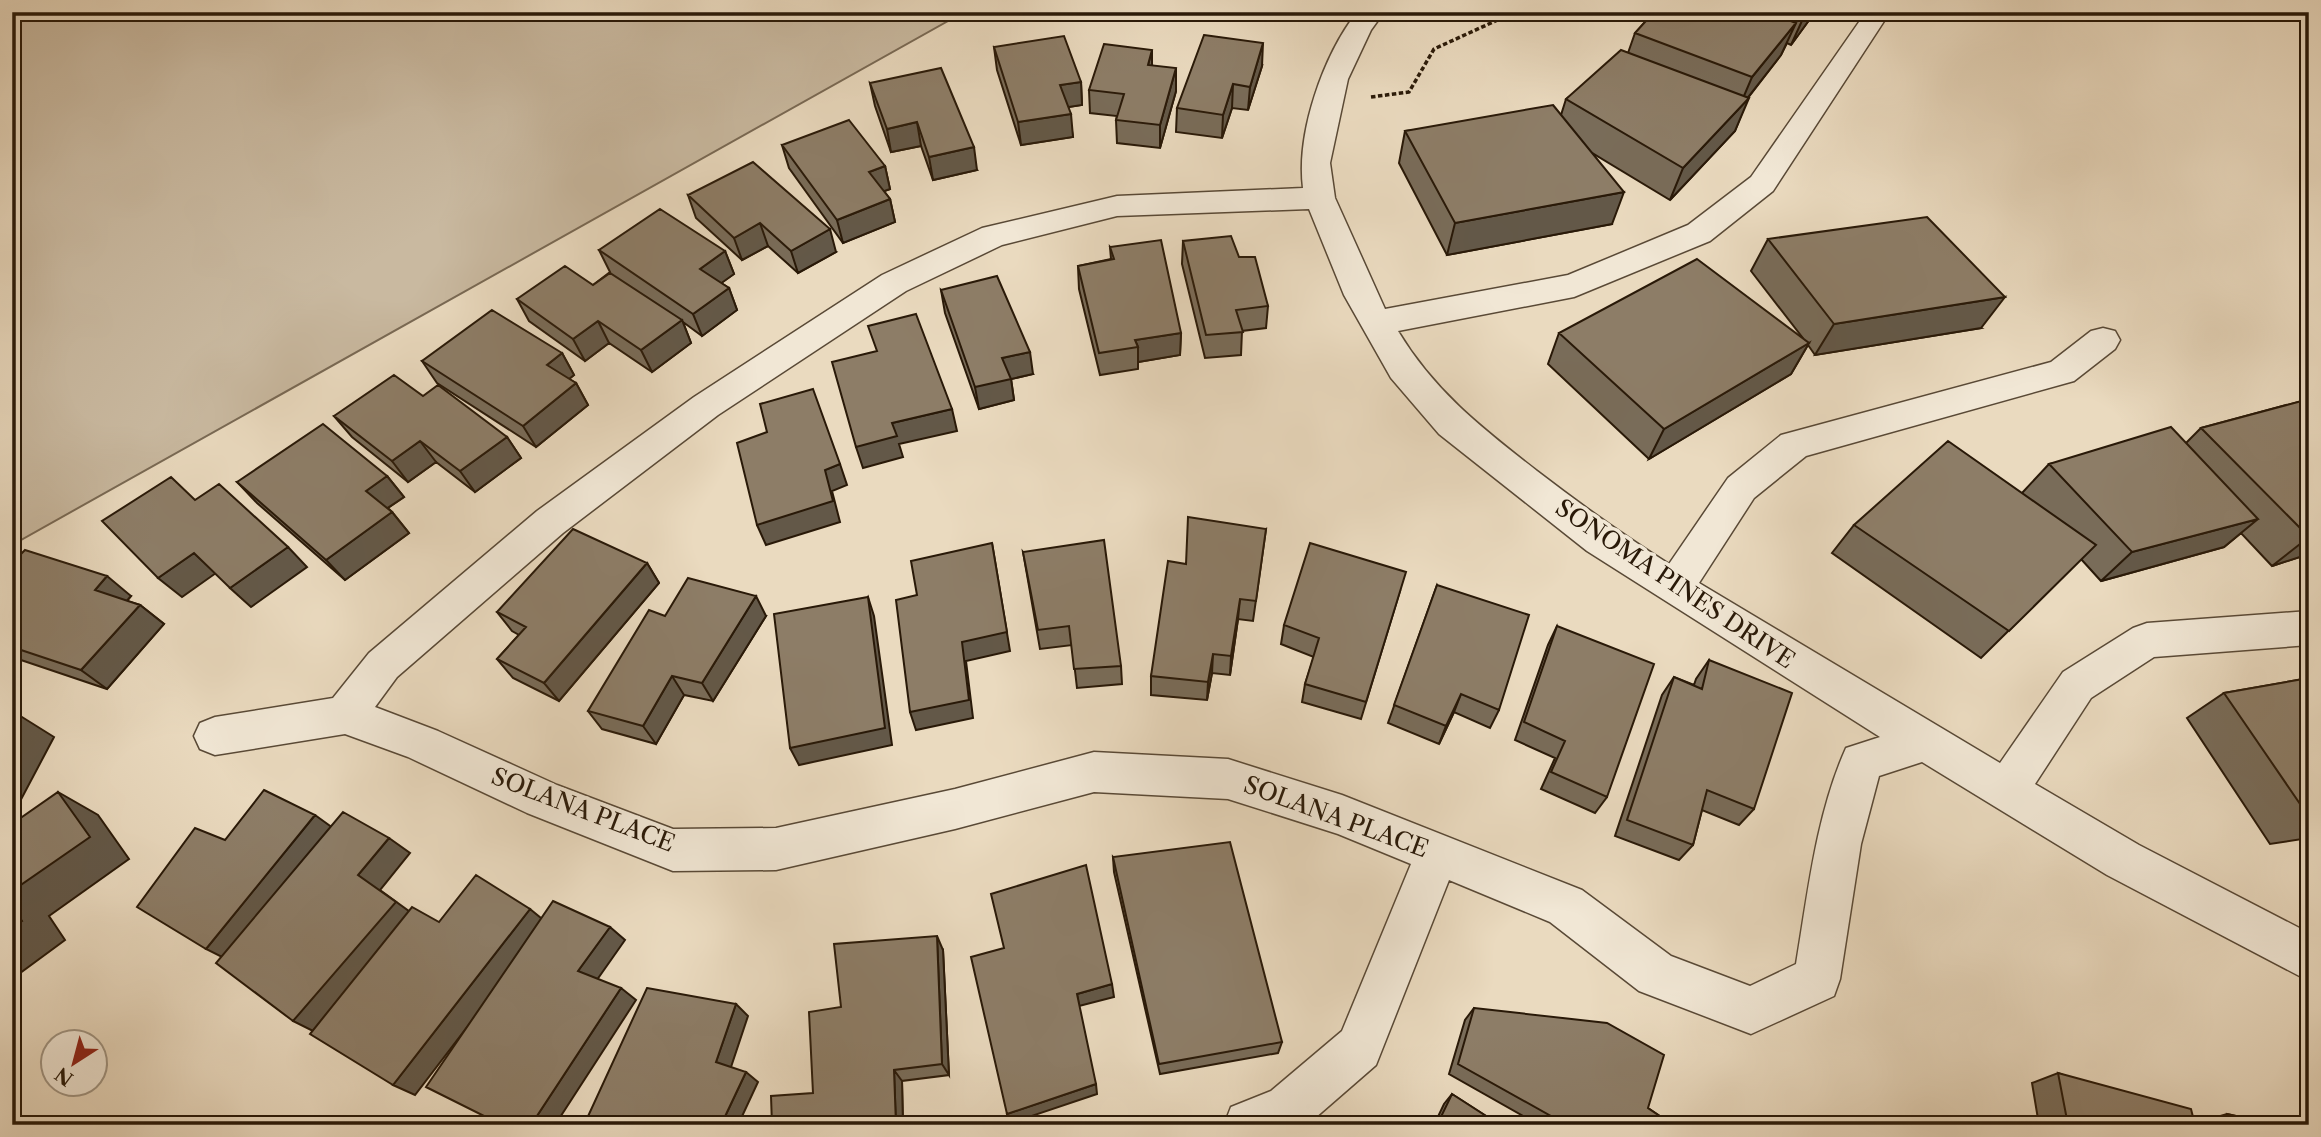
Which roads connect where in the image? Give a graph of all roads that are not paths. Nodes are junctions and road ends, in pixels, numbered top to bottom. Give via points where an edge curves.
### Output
1 (1371, 12) edge
2 (1878, 14) edge
3 (1320, 198) junction
4 (1376, 323) junction
5 (2102, 340) dead end
6 (1675, 587) junction
7 (2309, 628) edge
8 (345, 715) junction
9 (215, 736) dead end
10 (1926, 742) junction
11 (2006, 790) junction
12 (1437, 854) junction
13 (2309, 958) edge
14 (1249, 1125) edge

1 - 3 street, SONOMA PINES DRIVE via 1334,79 1315,163
2 - 4 street via 1762,184 1699,233 1574,285
3 - 4 street, SONOMA PINES DRIVE
3 - 8 street via 1118,206 993,236 894,283 706,406 550,522 383,665
4 - 6 street, SONOMA PINES DRIVE via 1403,369 1452,424 1600,540
5 - 6 street via 2062,372 1794,445 1741,488
6 - 10 street, SONOMA PINES DRIVE
7 - 11 street via 2147,640 2077,685
8 - 9 street, SOLANA PLACE
8 - 12 street, SOLANA PLACE via 673,850 776,849 1094,772 1228,779 1342,815
10 - 11 street, SONOMA PINES DRIVE
10 - 12 street, SOLANA PLACE via 1861,762 1839,844 1817,979 1752,1010 1656,974 1566,906
11 - 13 street, SONOMA PINES DRIVE via 2123,860
12 - 14 street via 1359,1048 1288,1109

